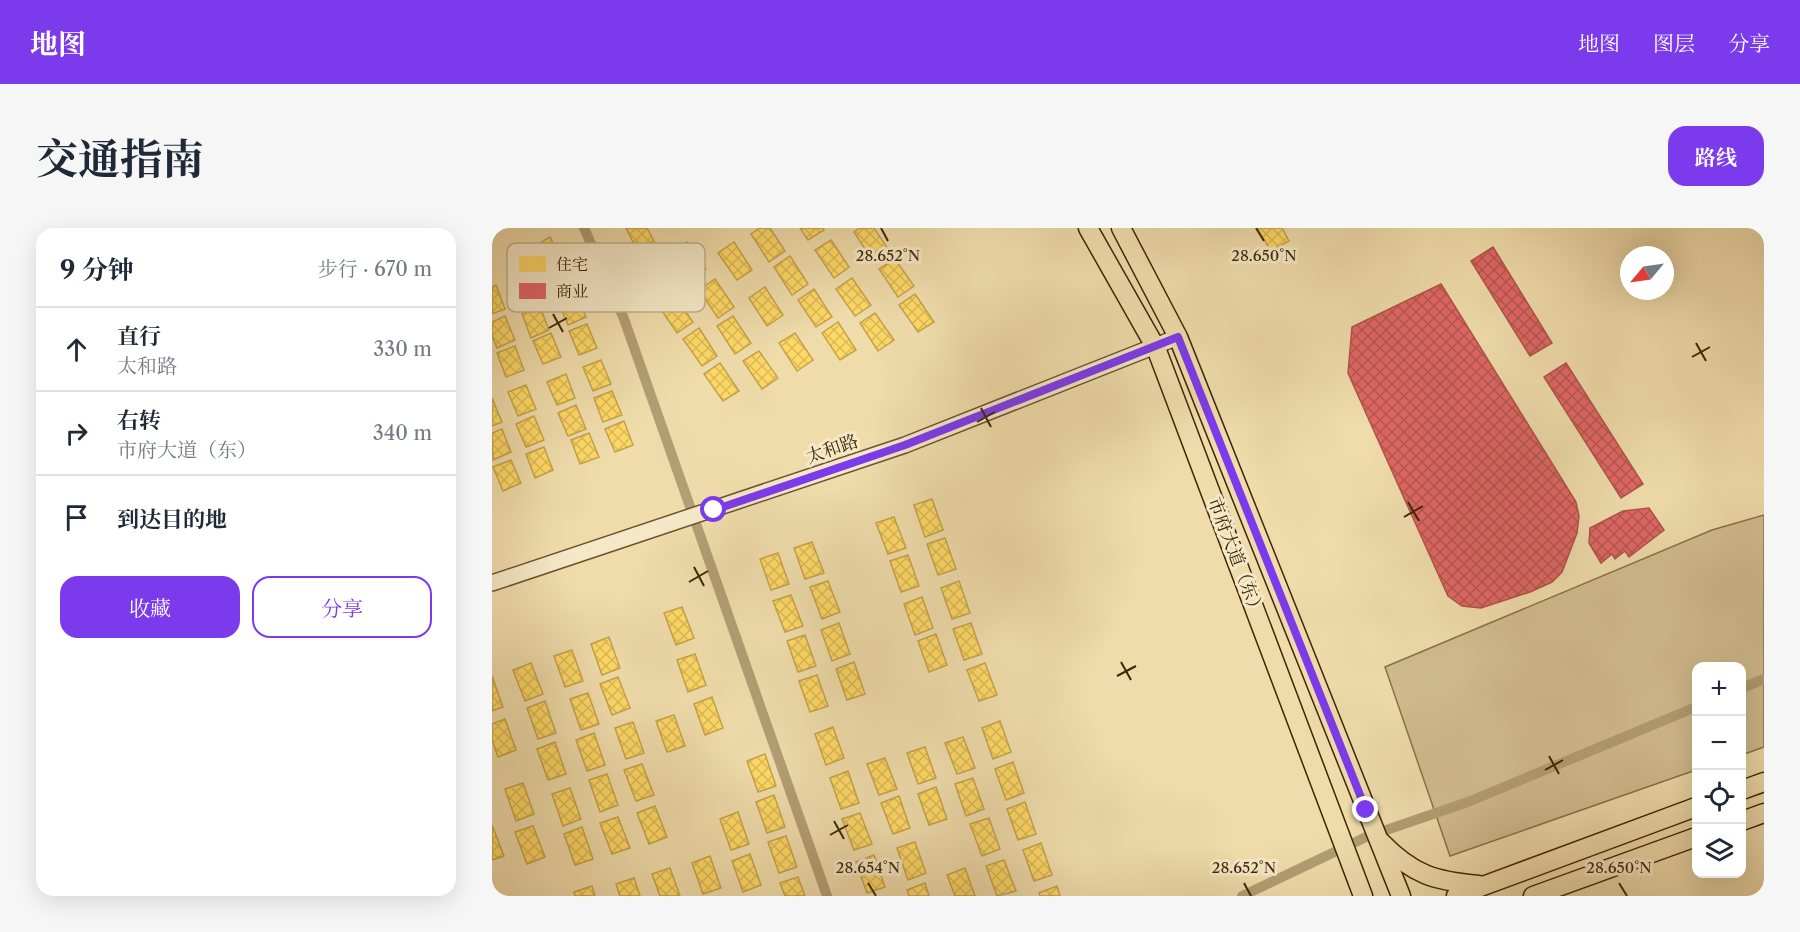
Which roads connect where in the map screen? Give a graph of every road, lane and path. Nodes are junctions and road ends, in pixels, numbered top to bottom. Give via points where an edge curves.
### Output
1 (1088, 228) edge
2 (1121, 228) edge
3 (1178, 337) junction
4 (1156, 348) junction
5 (492, 583) edge
6 (1764, 782) edge
7 (1746, 789) edge
8 (1692, 808) edge
9 (1764, 813) edge
10 (1746, 820) edge
11 (1377, 838) junction
12 (1692, 838) edge
13 (1484, 886) junction
14 (1359, 889) edge
15 (1401, 896) edge
16 (1456, 896) edge
17 (1533, 896) edge

1 - 4 main road, 市府大道（东）
2 - 3 main road, 市府大道（东）
3 - 4 street, 太和路
3 - 11 main road, 市府大道（东）
4 - 5 street, 太和路 via 905,445
4 - 14 main road, 市府大道（东）
6 - 7 main road
8 - 13 main road
9 - 10 main road
11 - 13 main road via 1417,873 1434,880
11 - 15 main road, 市府大道（东）
12 - 17 main road
13 - 16 main road

